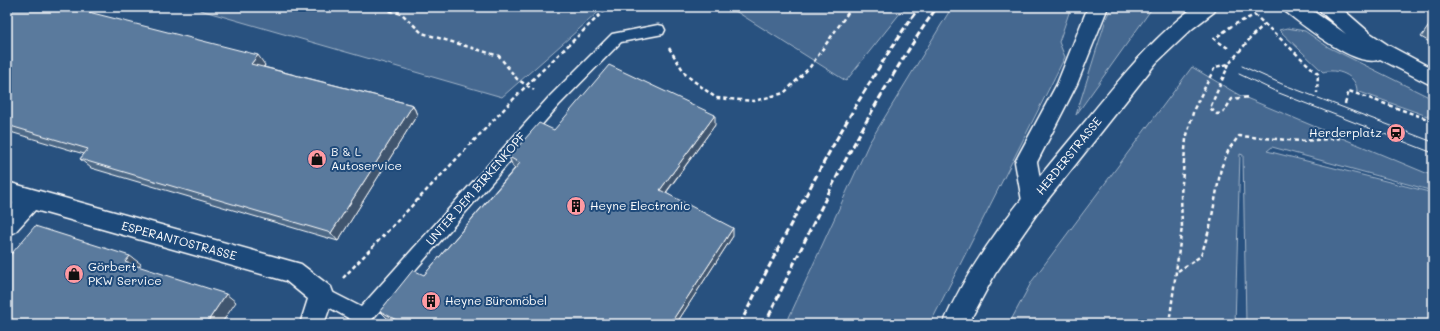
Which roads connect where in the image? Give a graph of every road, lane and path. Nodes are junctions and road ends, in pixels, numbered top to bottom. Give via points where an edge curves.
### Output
1 (384, 7) edge
2 (608, 7) edge
3 (852, 7) edge
4 (1098, 7) edge
5 (1207, 7) edge
6 (1293, 7) edge
7 (1328, 7) edge
8 (1352, 7) edge
9 (1265, 24) junction
10 (658, 30) joint
11 (1228, 48) dead end
12 (1398, 60) junction
13 (1229, 64) junction
14 (1433, 78) edge
15 (526, 86) junction
16 (1317, 93) dead end
17 (1249, 97) dead end
18 (554, 101) junction
19 (1345, 104) dead end
20 (1433, 121) edge
21 (1342, 138) dead end
22 (7, 192) edge
23 (30, 200) junction
24 (1033, 201) junction
25 (7, 225) edge
26 (1178, 272) junction
27 (322, 295) junction
28 (312, 324) edge
29 (955, 324) edge
30 (1169, 324) edge

1 - 15 path via 402,14 422,33 499,56 517,80
2 - 15 path
3 - 10 path via 810,67 784,93 754,101 716,98 686,75
4 - 24 street via 1067,84 1026,162
5 - 24 street, HERDERSTRASSE via 1149,58
6 - 12 street via 1359,51
7 - 12 street via 1363,38
8 - 12 street
9 - 11 path via 1255,16 1233,25 1214,39
9 - 13 path
9 - 16 path via 1318,74
10 - 18 lane, UNTER DEM BIRKENKOPF via 617,38
12 - 14 street
13 - 17 path via 1210,108 1217,114 1223,112 1232,99
13 - 26 path via 1216,67 1208,78 1194,109 1186,139
15 - 18 path
15 - 27 path via 348,274
18 - 27 lane, UNTER DEM BIRKENKOPF via 363,317
19 - 20 path via 1349,91
21 - 26 path via 1300,141 1239,136 1229,149 1221,168 1210,227 1201,256
22 - 23 street, ESPERANTOSTRASSE
23 - 25 street
23 - 27 street, ESPERANTOSTRASSE via 294,272
24 - 29 street, HERDERSTRASSE via 987,266
26 - 30 path
27 - 28 street

